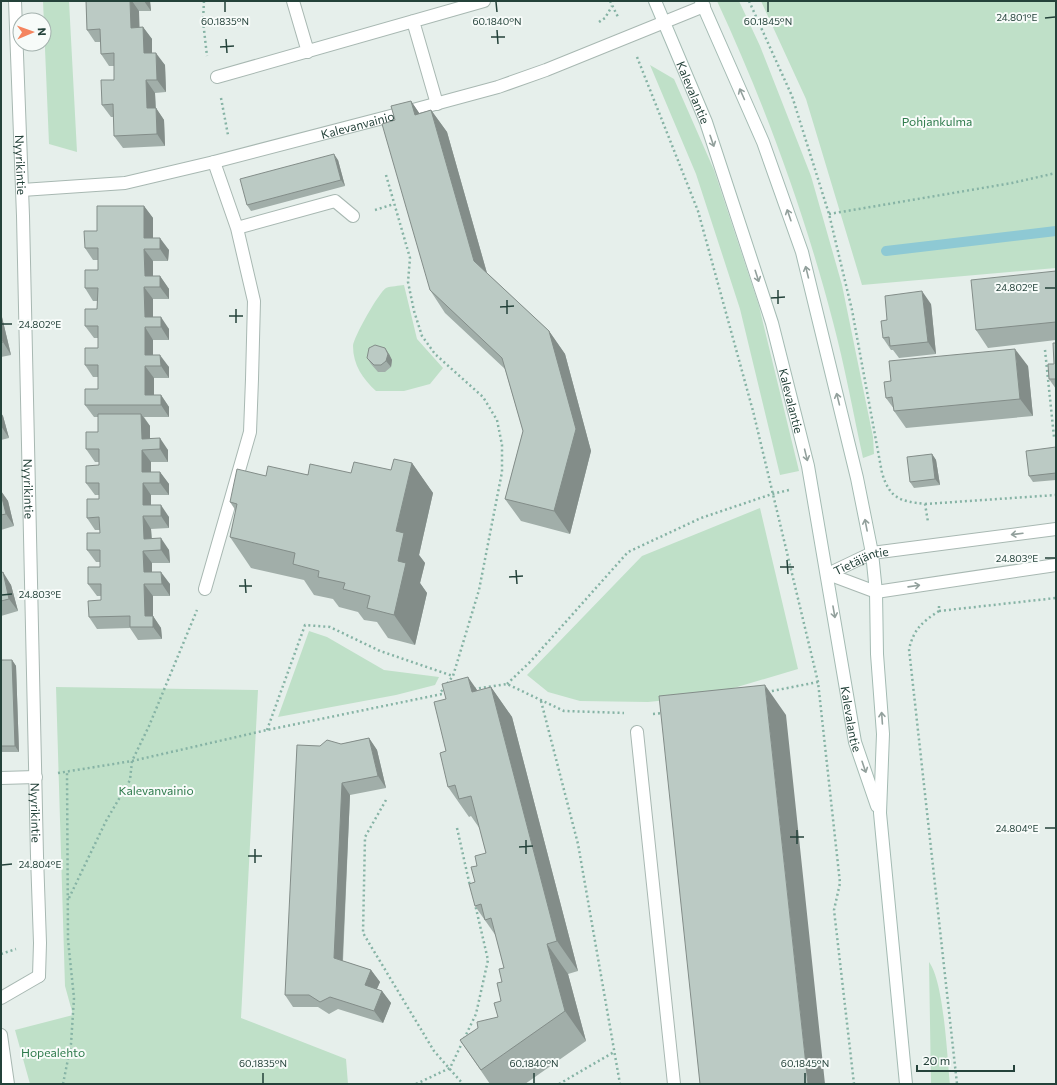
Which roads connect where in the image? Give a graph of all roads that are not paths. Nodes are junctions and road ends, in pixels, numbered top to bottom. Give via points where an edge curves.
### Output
1 (15, 1) edge
2 (293, 1) edge
3 (484, 1) edge
4 (654, 1) edge
5 (703, 4) edge
6 (414, 21) junction
7 (664, 23) junction
8 (308, 52) junction
9 (217, 77) dead end
10 (437, 104) junction
11 (214, 162) junction
12 (22, 190) junction
13 (353, 216) dead end
14 (237, 228) junction
15 (1056, 529) edge
16 (872, 553) junction
17 (1056, 565) edge
18 (828, 574) junction
19 (205, 589) road end
20 (876, 592) junction
21 (638, 732) dead end
22 (36, 777) junction
23 (1, 778) edge
24 (880, 813) junction
25 (1, 998) edge
26 (1, 1035) edge
27 (8, 1084) edge
28 (674, 1084) edge
29 (906, 1084) edge

1 - 12 street, Nyyrikintie
2 - 8 street
3 - 6 street
4 - 7 street, Kalevalantie
5 - 7 street, Kalevanvainio
16 -> 5 street, Kalevalantie via 857,478 802,252 763,142
6 - 8 street
6 - 10 street
7 - 10 street, Kalevanvainio via 546,70
7 -> 18 street, Kalevalantie via 706,122 772,323 808,466
8 - 9 street
10 - 11 street, Kalevanvainio
11 - 12 street, Kalevanvainio via 125,183
11 - 14 street
12 - 22 street, Nyyrikintie
13 - 14 street via 335,201
14 - 19 street via 254,301 250,432
15 -> 16 street, Tietäjäntie
16 - 18 street, Tietäjäntie
16 - 20 street, Kalevalantie
20 -> 17 street, Tietäjäntie
18 - 20 street, Tietäjäntie
18 -> 24 street, Kalevalantie via 855,742
24 -> 20 street, Kalevalantie via 883,734 877,654
21 - 28 street
22 - 23 street
22 - 25 street, Nyyrikintie via 39,976
24 - 29 street, Kalevalantie
26 - 27 street

